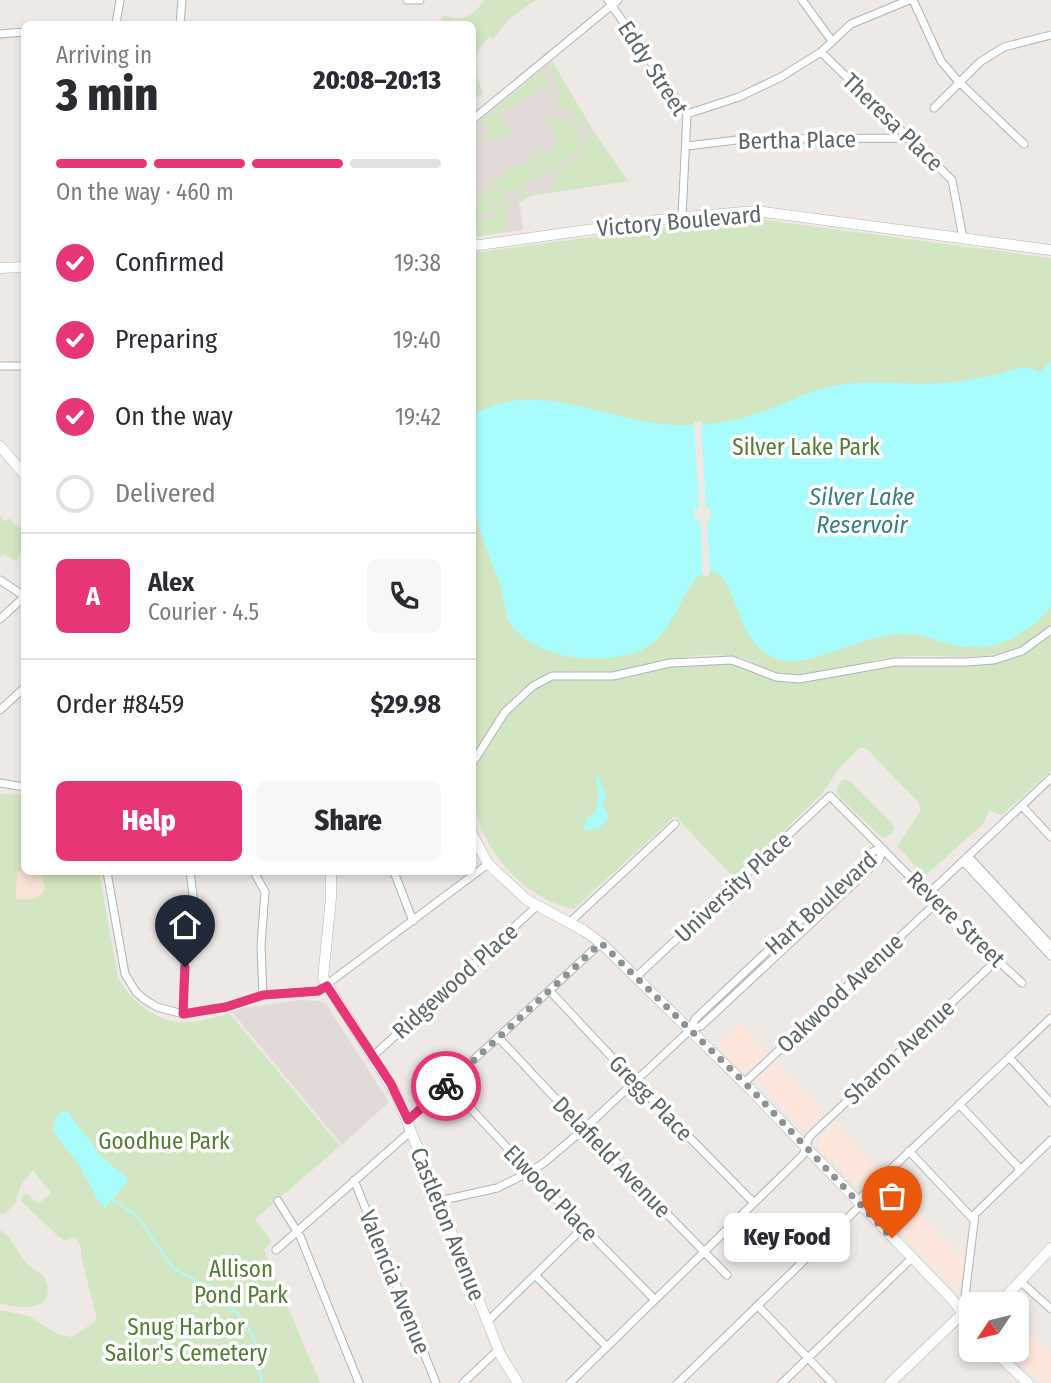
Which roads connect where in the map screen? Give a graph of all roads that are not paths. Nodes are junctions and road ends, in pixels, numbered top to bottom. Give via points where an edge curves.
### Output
1 (120, 0) edge
2 (182, 0) edge
3 (407, 0) edge
4 (420, 0) edge
5 (802, 0) edge
6 (911, 0) edge
7 (612, 2) edge
8 (116, 21) edge
9 (180, 21) edge
10 (21, 32) edge
11 (0, 34) edge
12 (1051, 35) edge
13 (832, 41) junction
14 (821, 52) junction
15 (958, 81) junction
16 (934, 108) dead end
17 (687, 114) junction
18 (476, 117) edge
19 (908, 138) junction
20 (1024, 144) dead end
21 (687, 146) junction
22 (682, 217) junction
23 (963, 239) junction
24 (476, 245) edge
25 (1051, 250) edge
26 (21, 267) edge
27 (0, 268) edge
28 (0, 366) edge
29 (21, 366) edge
30 (0, 446) edge
31 (21, 470) edge
32 (0, 580) edge
33 (21, 594) edge
34 (21, 599) edge
35 (0, 619) edge
36 (1051, 630) edge
37 (21, 691) edge
38 (0, 710) edge
39 (476, 758) edge
40 (1051, 778) edge
41 (0, 783) edge
42 (21, 785) edge
43 (830, 796) joint
44 (1022, 806) junction
45 (675, 824) dead end
46 (1051, 836) edge
47 (476, 844) edge
48 (883, 849) junction
49 (965, 859) junction
50 (488, 863) junction
51 (476, 872) edge
52 (108, 875) edge
53 (190, 875) edge
54 (256, 875) edge
55 (331, 875) edge
56 (395, 875) edge
57 (472, 875) edge
58 (928, 894) junction
59 (936, 903) junction
60 (537, 906) junction
61 (413, 921) junction
62 (569, 923) junction
63 (601, 943) junction
64 (1051, 946) edge
65 (1051, 956) edge
66 (997, 960) junction
67 (636, 977) junction
68 (1022, 983) dead end
69 (327, 986) junction
70 (550, 991) junction
71 (263, 995) junction
72 (183, 1014) junction
73 (1051, 1018) edge
74 (690, 1030) junction
75 (499, 1038) junction
76 (373, 1056) junction
77 (1009, 1058) junction
78 (635, 1082) junction
79 (744, 1083) junction
80 (448, 1084) junction
81 (1051, 1102) edge
82 (960, 1104) junction
83 (408, 1120) junction
84 (584, 1129) junction
85 (411, 1131) junction
86 (1051, 1140) edge
87 (806, 1146) junction
88 (909, 1151) junction
89 (1020, 1169) junction
90 (530, 1172) junction
91 (354, 1180) junction
92 (278, 1201) dead end
93 (439, 1201) junction
94 (754, 1203) junction
95 (859, 1203) junction
96 (974, 1220) junction
97 (584, 1227) junction
98 (297, 1231) junction
99 (1051, 1248) edge
100 (276, 1250) dead end
101 (704, 1252) junction
102 (912, 1258) junction
103 (535, 1275) junction
104 (727, 1275) dead end
105 (1020, 1281) junction
106 (968, 1292) edge
107 (1008, 1292) edge
108 (655, 1300) junction
109 (959, 1303) edge
110 (758, 1306) junction
111 (1051, 1309) edge
112 (959, 1319) edge
113 (488, 1321) junction
114 (607, 1347) junction
115 (499, 1349) junction
116 (808, 1358) junction
117 (1005, 1362) edge
118 (1026, 1382) edge
119 (359, 1383) edge
120 (436, 1383) edge
121 (463, 1383) edge
122 (518, 1383) edge
123 (570, 1383) edge
124 (678, 1383) edge
125 (782, 1383) edge
126 (832, 1383) edge
127 (891, 1383) edge

1 - 8 street
2 - 9 street
3 - 4 street
5 - 13 street
6 - 13 street via 851,24
6 - 15 street via 936,52
7 - 17 street, Eddy Street
7 - 18 street
10 - 11 street
12 - 15 street via 1004,47
13 - 14 street
14 - 17 street via 759,88
14 - 19 street, Theresa Place
15 - 16 street
15 - 20 street
17 - 21 street, Eddy Street
19 - 21 street, Bertha Place via 745,139
19 - 23 street, Theresa Place via 952,180
21 - 22 street, Eddy Street
22 - 23 main road, Victory Boulevard via 767,212
22 - 24 main road, Victory Boulevard
23 - 25 main road, Victory Boulevard
26 - 27 main road
28 - 29 street
30 - 31 main road
32 - 33 street
34 - 35 street
36 - 39 street via 1022,651 994,660 895,662 799,679 776,677 732,660 670,663 613,676 552,676 533,686 505,712
37 - 38 street
40 - 44 street
41 - 42 street
43 - 48 street, Revere Street
43 - 67 street, University Place
44 - 46 street
44 - 49 street
45 - 62 street
47 - 50 main road
48 - 58 street, Revere Street
48 - 74 street, Hart Boulevard via 864,860 695,1019
49 - 58 street
49 - 64 street
49 - 65 street
50 - 51 street
50 - 60 main road
52 - 72 street via 130,984 157,1007
53 - 72 street via 194,902 185,947
54 - 71 street via 265,892
55 - 69 main road via 323,978
56 - 61 street
57 - 61 street
58 - 59 street, Revere Street
59 - 66 street, Revere Street
59 - 79 street, Oakwood Avenue
60 - 62 main road
60 - 76 street, Ridgewood Place
61 - 69 street
62 - 63 main road
63 - 67 main road
63 - 70 street
66 - 68 street, Revere Street
66 - 87 street, Sharon Avenue via 808,1137
67 - 74 main road
69 - 71 street via 318,991
69 - 76 main road, Castleton Avenue
70 - 75 street
70 - 78 street, Gregg Place
71 - 72 street
73 - 77 street
74 - 78 street, Hart Boulevard
74 - 79 main road
75 - 80 street
75 - 84 street, Delafield Avenue
76 - 83 main road, Castleton Avenue
77 - 81 street
77 - 82 street
78 - 84 street, Hart Boulevard
78 - 94 street, Gregg Place
79 - 87 main road
80 - 83 street
80 - 90 street, Elwood Place
82 - 88 street
82 - 89 street
83 - 85 main road, Castleton Avenue
84 - 90 street, Hart Boulevard
84 - 101 street, Delafield Avenue
85 - 91 street
85 - 93 main road, Castleton Avenue
86 - 89 street
87 - 94 street, Sharon Avenue
87 - 95 main road
88 - 95 street
88 - 96 street
89 - 96 street via 977,1211
90 - 93 street, Hart Boulevard via 487,1191
90 - 97 street, Elwood Place
91 - 98 street
91 - 120 street, Valencia Avenue
92 - 98 street
93 - 113 main road, Castleton Avenue
94 - 101 street, Sharon Avenue
95 - 102 main road
95 - 110 street
96 - 106 street
97 - 103 street
97 - 108 street, Elwood Place
98 - 100 street
98 - 119 street
99 - 105 main road
101 - 104 street, Delafield Avenue
101 - 108 street, Sharon Avenue
102 - 109 main road
102 - 116 street
103 - 113 street
103 - 114 street
105 - 107 main road
105 - 111 street
108 - 114 street, Sharon Avenue
110 - 116 street
110 - 124 street
112 - 127 main road
113 - 115 main road, Castleton Avenue
114 - 123 street, Sharon Avenue
115 - 121 street
115 - 122 main road, Castleton Avenue
116 - 125 street
116 - 126 street
117 - 118 main road

